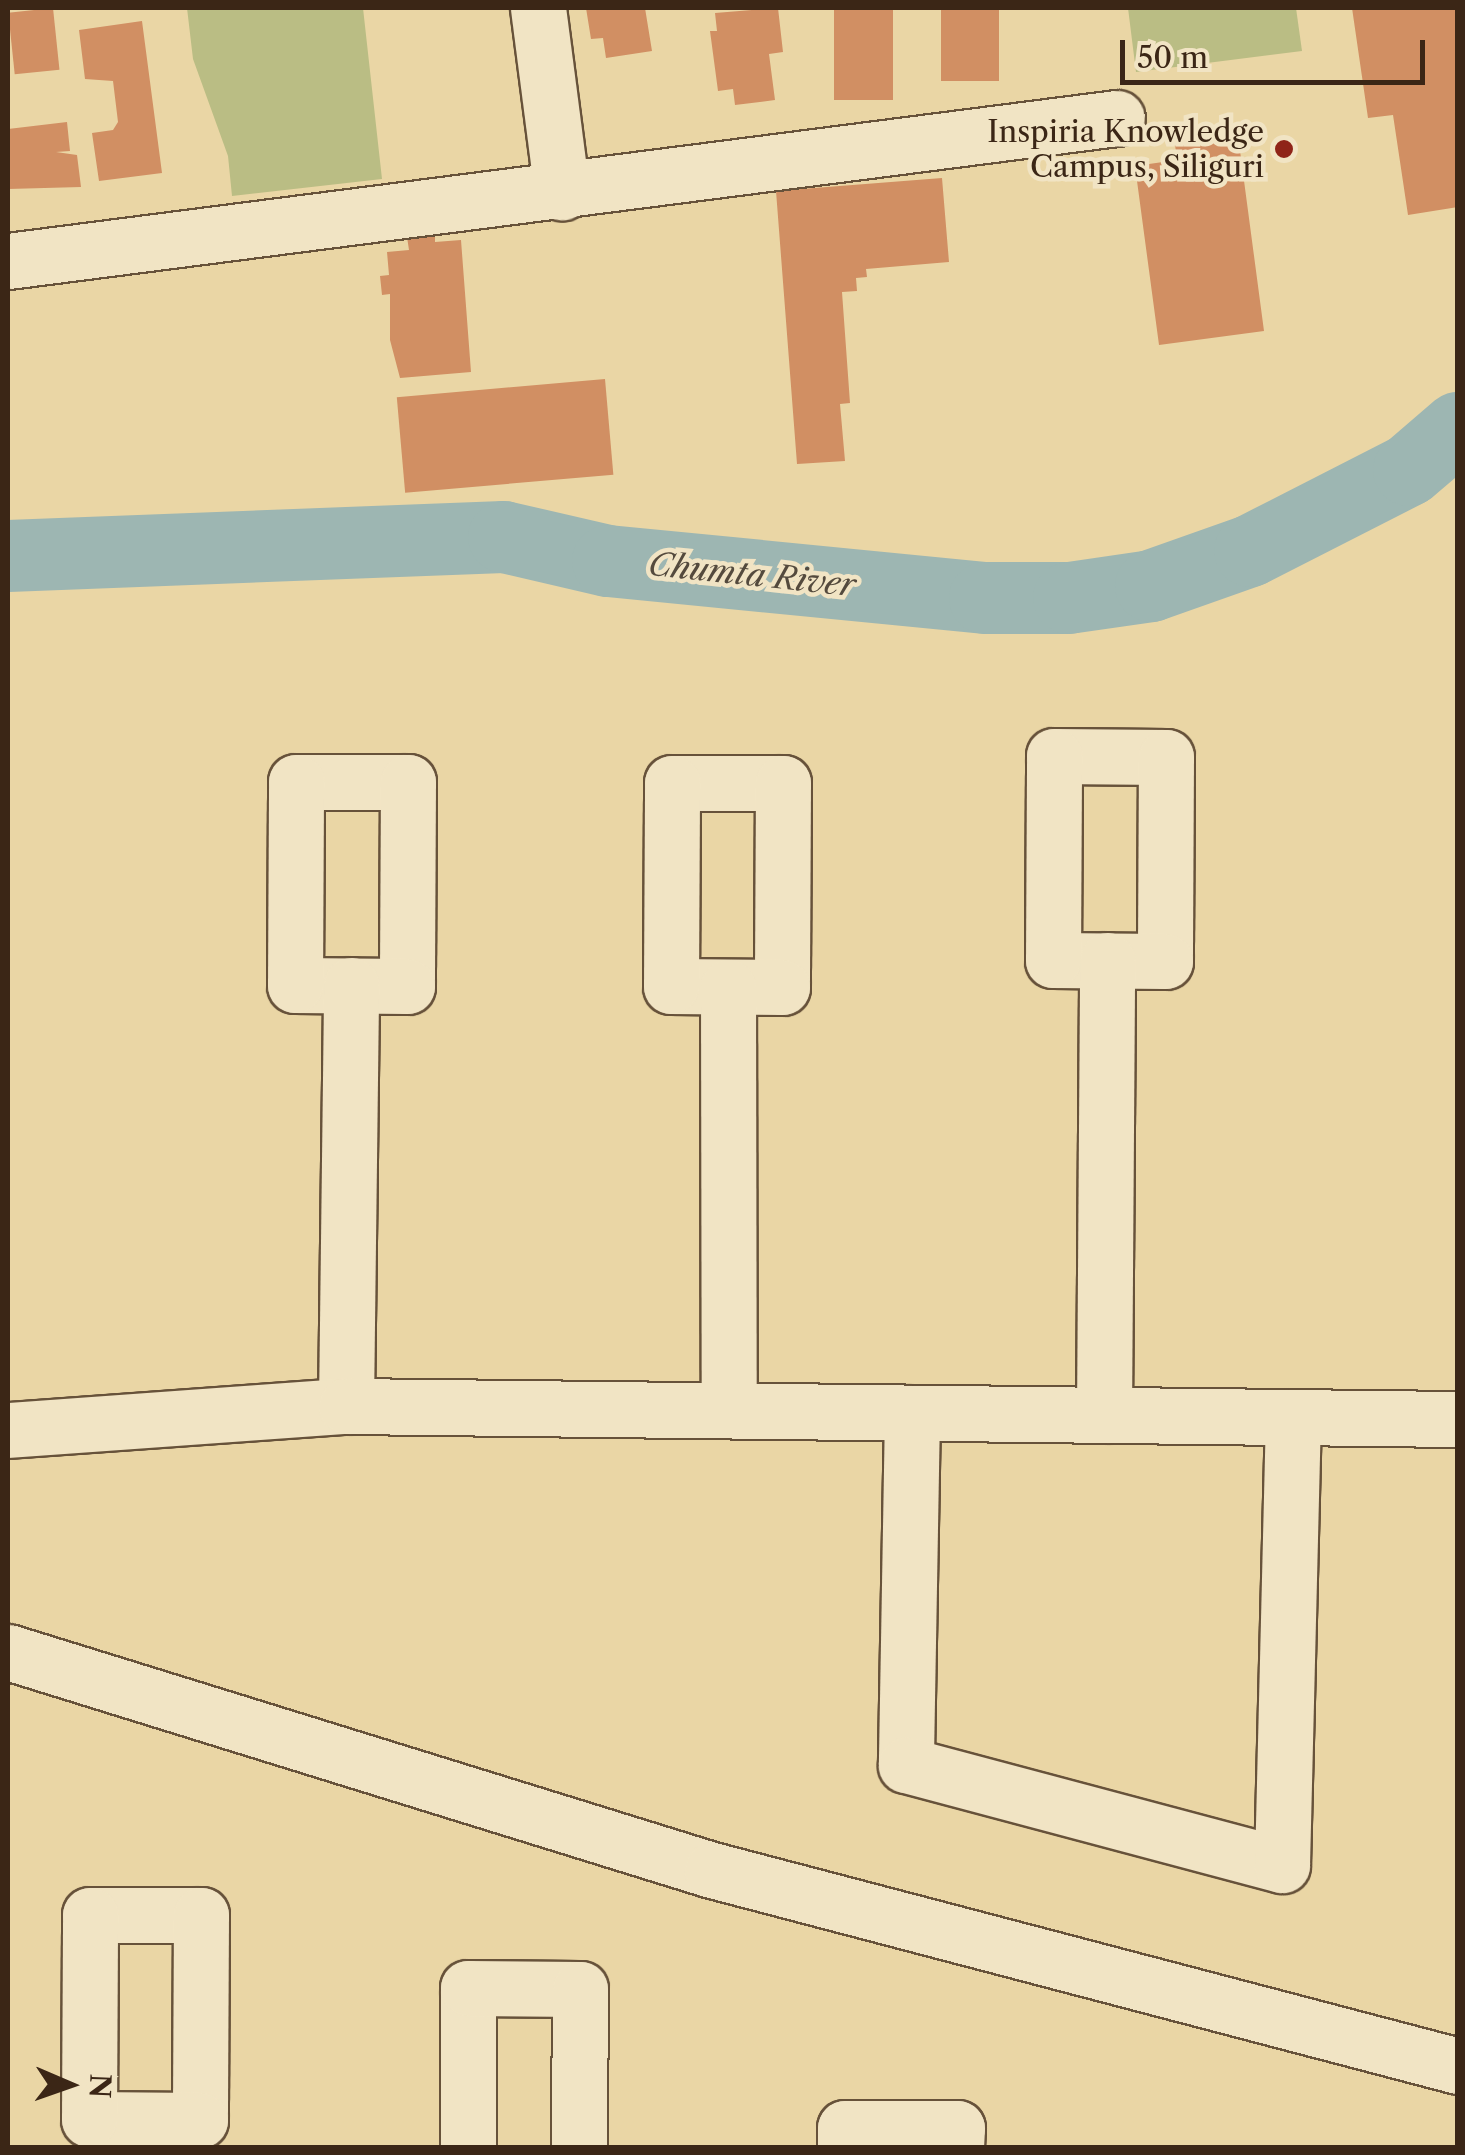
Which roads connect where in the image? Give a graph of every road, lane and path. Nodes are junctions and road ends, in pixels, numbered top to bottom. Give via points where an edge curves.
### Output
1 (538, 8) edge
2 (1117, 118) dead end
3 (562, 192) junction
4 (8, 261) edge
5 (1108, 960) dead end
6 (351, 986) dead end
7 (728, 986) dead end
8 (346, 1406) junction
9 (729, 1410) junction
10 (912, 1412) junction
11 (1104, 1415) junction
12 (1293, 1417) junction
13 (1458, 1419) edge
14 (8, 1430) edge
15 (8, 1652) edge
16 (1458, 2066) edge
17 (468, 2148) edge
18 (579, 2148) edge
19 (845, 2148) edge
20 (956, 2148) edge

1 - 3 street
2 - 3 street
3 - 4 street
5 - 11 street
6 - 8 street
7 - 9 street
8 - 9 street
8 - 14 street
9 - 10 street
10 - 11 street
10 - 12 street via 906,1766 1282,1865
11 - 12 street
12 - 13 street
15 - 16 street via 712,1870
17 - 18 street via 468,1988 580,1989
19 - 20 street via 845,2128 956,2128

